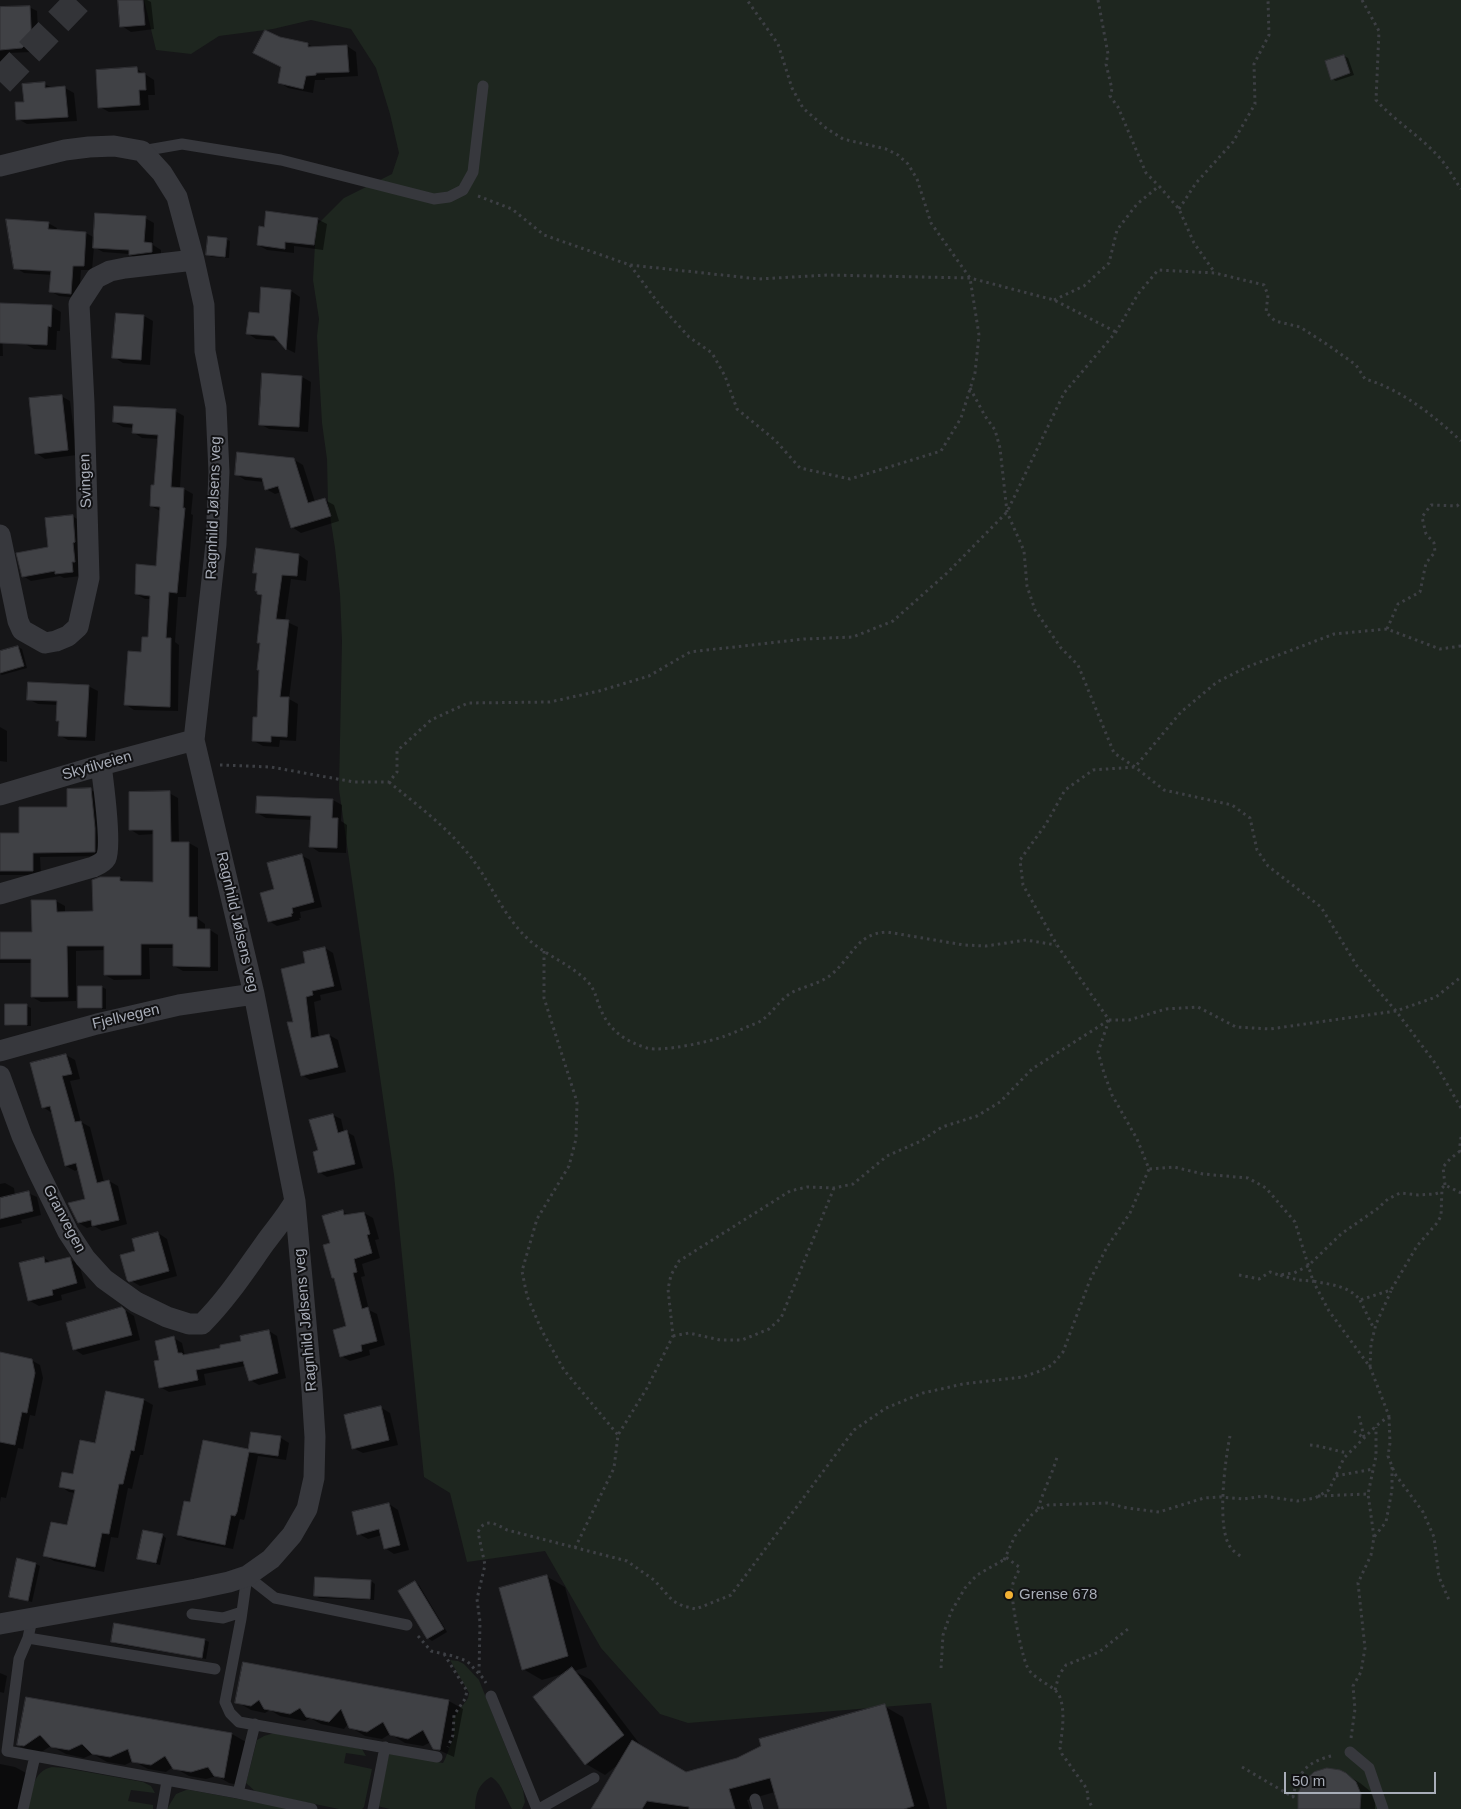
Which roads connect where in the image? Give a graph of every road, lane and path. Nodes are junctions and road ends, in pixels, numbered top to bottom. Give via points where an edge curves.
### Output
1 (747, 0) edge
2 (1098, 0) edge
3 (1268, 0) edge
4 (1368, 0) edge
5 (1363, 1) edge
6 (483, 86) dead end
7 (142, 151) junction
8 (0, 166) edge
9 (1159, 186) junction
10 (1461, 189) edge
11 (463, 190) junction
12 (1179, 209) junction
13 (194, 260) junction
14 (630, 266) junction
15 (1215, 274) junction
16 (970, 278) junction
17 (1054, 300) junction
18 (1116, 332) junction
19 (970, 388) junction
20 (1461, 441) edge
21 (1461, 502) edge
22 (1007, 512) junction
23 (0, 535) edge
24 (1387, 629) junction
25 (1461, 646) edge
26 (194, 740) junction
27 (101, 765) junction
28 (199, 765) junction
29 (1135, 766) junction
30 (389, 782) junction
31 (0, 795) edge
32 (0, 894) edge
33 (1057, 945) junction
34 (544, 951) junction
35 (1461, 977) edge
36 (254, 994) junction
37 (1396, 1011) junction
38 (1110, 1020) junction
39 (0, 1051) edge
40 (0, 1076) edge
41 (1461, 1108) edge
42 (1461, 1137) edge
43 (1461, 1141) edge
44 (1460, 1153) edge
45 (1149, 1169) junction
46 (1445, 1185) junction
47 (834, 1188) junction
48 (1442, 1192) junction
49 (1461, 1192) edge
50 (295, 1202) junction
51 (1308, 1266) junction
52 (1280, 1275) junction
53 (1239, 1276) dead end
54 (1313, 1281) junction
55 (1391, 1290) junction
56 (1360, 1300) junction
57 (1374, 1330) junction
58 (673, 1336) junction
59 (1370, 1367) junction
60 (1359, 1416) dead end
61 (1389, 1416) junction
62 (1376, 1426) junction
63 (1354, 1431) dead end
64 (618, 1435) junction
65 (1230, 1436) dead end
66 (1364, 1438) junction
67 (1310, 1445) dead end
68 (1348, 1454) junction
69 (1057, 1457) dead end
70 (1392, 1467) junction
71 (1373, 1469) junction
72 (1336, 1476) junction
73 (1368, 1494) junction
74 (1318, 1496) junction
75 (1224, 1498) junction
76 (1038, 1510) junction
77 (1374, 1537) junction
78 (575, 1548) junction
79 (1243, 1558) dead end
80 (1004, 1560) junction
81 (247, 1576) junction
82 (1449, 1600) dead end
83 (242, 1612) junction
84 (192, 1614) dead end
85 (0, 1624) edge
86 (407, 1625) joint
87 (30, 1628) junction
88 (1128, 1629) dead end
89 (444, 1654) junction
90 (941, 1668) dead end
91 (215, 1669) dead end
92 (479, 1673) junction
93 (1055, 1690) junction
94 (491, 1696) joint
95 (255, 1724) junction
96 (385, 1747) junction
97 (1350, 1752) junction
98 (35, 1756) junction
99 (437, 1756) joint
100 (1242, 1767) dead end
101 (594, 1778) dead end
102 (167, 1781) junction
103 (238, 1793) junction
104 (22, 1809) edge
105 (162, 1809) edge
106 (312, 1809) edge
107 (373, 1809) edge
108 (538, 1809) edge
109 (1093, 1809) edge
110 (1383, 1809) edge

1 - 16 path via 778,44 792,88 803,108 843,139 886,149 908,164 917,179 931,223
2 - 9 path via 1108,54 1110,96 1118,107 1146,173
3 - 12 path via 1269,35 1254,64 1255,104 1233,142 1196,183
4 - 5 path
5 - 10 path via 1379,31 1376,100 1440,158
6 - 11 lane via 474,172
7 - 8 street via 114,146 89,147
7 - 11 lane via 182,144 272,159 434,199 449,197
7 - 13 street, Ragnhild Jølsens veg via 162,173 177,198
9 - 12 path
9 - 17 path via 1138,204 1117,230 1108,263 1084,286
11 - 14 path via 512,209 544,235
12 - 15 path via 1194,243
13 - 23 street, Svingen via 110,271 96,278 79,304 89,578 78,627 68,636 45,643 22,630
13 - 26 street, Ragnhild Jølsens veg via 204,305 205,350 216,407 219,472 216,544
14 - 16 path via 759,279 827,275
14 - 19 path via 689,337 712,354 738,409 775,440 800,468 850,479 941,451 961,418
15 - 18 path via 1158,270 1138,294
15 - 20 path via 1264,286 1268,295 1266,312 1275,321 1300,326 1356,365 1365,379 1377,382 1412,402
16 - 17 path
16 - 19 path via 979,335
17 - 18 path
18 - 22 path via 1064,393
19 - 22 path via 994,430 1000,448
21 - 24 path via 1457,506 1431,506 1422,517 1435,552 1426,563 1420,592 1398,604
22 - 29 path via 1024,551 1027,586 1035,610 1061,648 1078,665 1114,754
22 - 30 path via 947,573 893,621 853,637 804,638 690,652 649,676 550,702 468,703 431,720 397,751 397,772
24 - 25 path via 1440,649
24 - 29 path via 1334,634 1217,682 1181,712
26 - 27 street, Skytilveien
26 - 28 street, Ragnhild Jølsens veg
27 - 31 street, Skytilveien
27 - 32 street via 106,795 106,858 93,867
28 - 30 path via 271,767 354,782
28 - 36 street, Ragnhild Jølsens veg
29 - 33 path via 1093,770 1065,790 1020,860 1023,885
29 - 37 path via 1164,790 1232,806 1250,818 1257,850 1268,866 1320,906 1357,966
30 - 34 path via 455,837 507,915
33 - 34 path via 1026,940 986,946 964,945 876,932 866,936 832,974 791,993 760,1021 724,1036 674,1048 649,1048 622,1038 610,1027 588,982
33 - 38 path
34 - 64 path via 544,998 576,1102 576,1139 569,1166 537,1219 522,1271 527,1296 564,1370
35 - 37 path via 1436,997
36 - 39 street, Fjellvegen via 179,1005
36 - 50 street, Ragnhild Jølsens veg
37 - 38 path via 1270,1029 1236,1027 1198,1007 1166,1009 1129,1020
37 - 41 path via 1435,1064
38 - 45 path via 1098,1052 1112,1095 1137,1139
38 - 47 path via 1032,1069 1000,1102 977,1116 942,1127 921,1141 887,1156 853,1184
40 - 50 street, Granvegen via 37,1169 84,1258 104,1279 136,1302 167,1317 189,1324 202,1324 242,1278
42 - 43 path
43 - 44 path
44 - 46 path via 1443,1167
45 - 51 path via 1174,1167 1203,1174 1248,1178 1266,1188 1295,1222
45 - 78 path via 1130,1213 1090,1280 1064,1352 1052,1365 1023,1377 963,1384 923,1393 886,1408 854,1430 731,1595 696,1609 683,1606 673,1601 654,1580 627,1562
46 - 48 path
46 - 49 path
47 - 58 path via 807,1187 790,1191 679,1262 671,1275 668,1289
47 - 58 path via 781,1318 769,1329 742,1340 720,1340 689,1333
48 - 51 path via 1400,1193 1388,1199 1341,1234
48 - 55 path via 1441,1216 1417,1246
50 - 81 street, Ragnhild Jølsens veg via 312,1390 314,1478 307,1509 292,1536 271,1559
51 - 52 path
51 - 54 path
52 - 53 path via 1270,1272 1259,1280
52 - 54 path
54 - 56 path via 1346,1288
54 - 59 path via 1329,1311
55 - 56 path
55 - 57 path
56 - 57 path
57 - 59 path
58 - 64 path via 647,1388
59 - 61 path
60 - 66 path
61 - 62 path
61 - 70 path via 1388,1456
62 - 66 path
62 - 71 path
63 - 66 path
64 - 78 path via 614,1468
65 - 75 path
66 - 68 path
67 - 68 path
68 - 72 path
69 - 76 path
70 - 77 path via 1386,1522
70 - 82 path via 1427,1520 1434,1537 1439,1577
71 - 72 path
71 - 73 path
72 - 74 path via 1329,1490
73 - 74 path
73 - 77 path
74 - 75 path via 1297,1501 1264,1496
75 - 76 path via 1204,1498 1159,1512 1107,1503 1048,1505
75 - 79 path via 1222,1516 1228,1544
76 - 80 path via 1015,1536
77 - 97 path via 1358,1583 1365,1648 1361,1672 1353,1686 1355,1709
78 - 92 path via 507,1530 492,1522 480,1527 478,1532 485,1565 477,1599
80 - 90 path via 977,1575 965,1588 951,1612 943,1635
80 - 93 path via 1007,1558 1019,1570 1012,1590 1028,1669
81 - 83 lane
81 - 86 lane via 275,1598
81 - 87 street, Ragnhild Jølsens veg
83 - 84 lane via 223,1618
83 - 95 lane via 225,1702 239,1722
85 - 87 street, Ragnhild Jølsens veg
86 - 89 path via 431,1650
87 - 91 lane
87 - 98 lane via 19,1659 7,1751
88 - 93 path via 1099,1652 1066,1665
89 - 92 path via 467,1662
89 - 99 path via 468,1691 454,1716 453,1735 444,1758
92 - 94 path
93 - 109 path via 1063,1710 1060,1748 1087,1789
94 - 108 lane
95 - 96 lane
95 - 103 lane
96 - 99 lane
96 - 107 lane
97 - 100 path via 1318,1759 1304,1769 1293,1797
97 - 110 lane via 1369,1768
98 - 102 lane
98 - 104 lane
101 - 108 lane
102 - 103 lane
102 - 105 lane
103 - 106 lane

